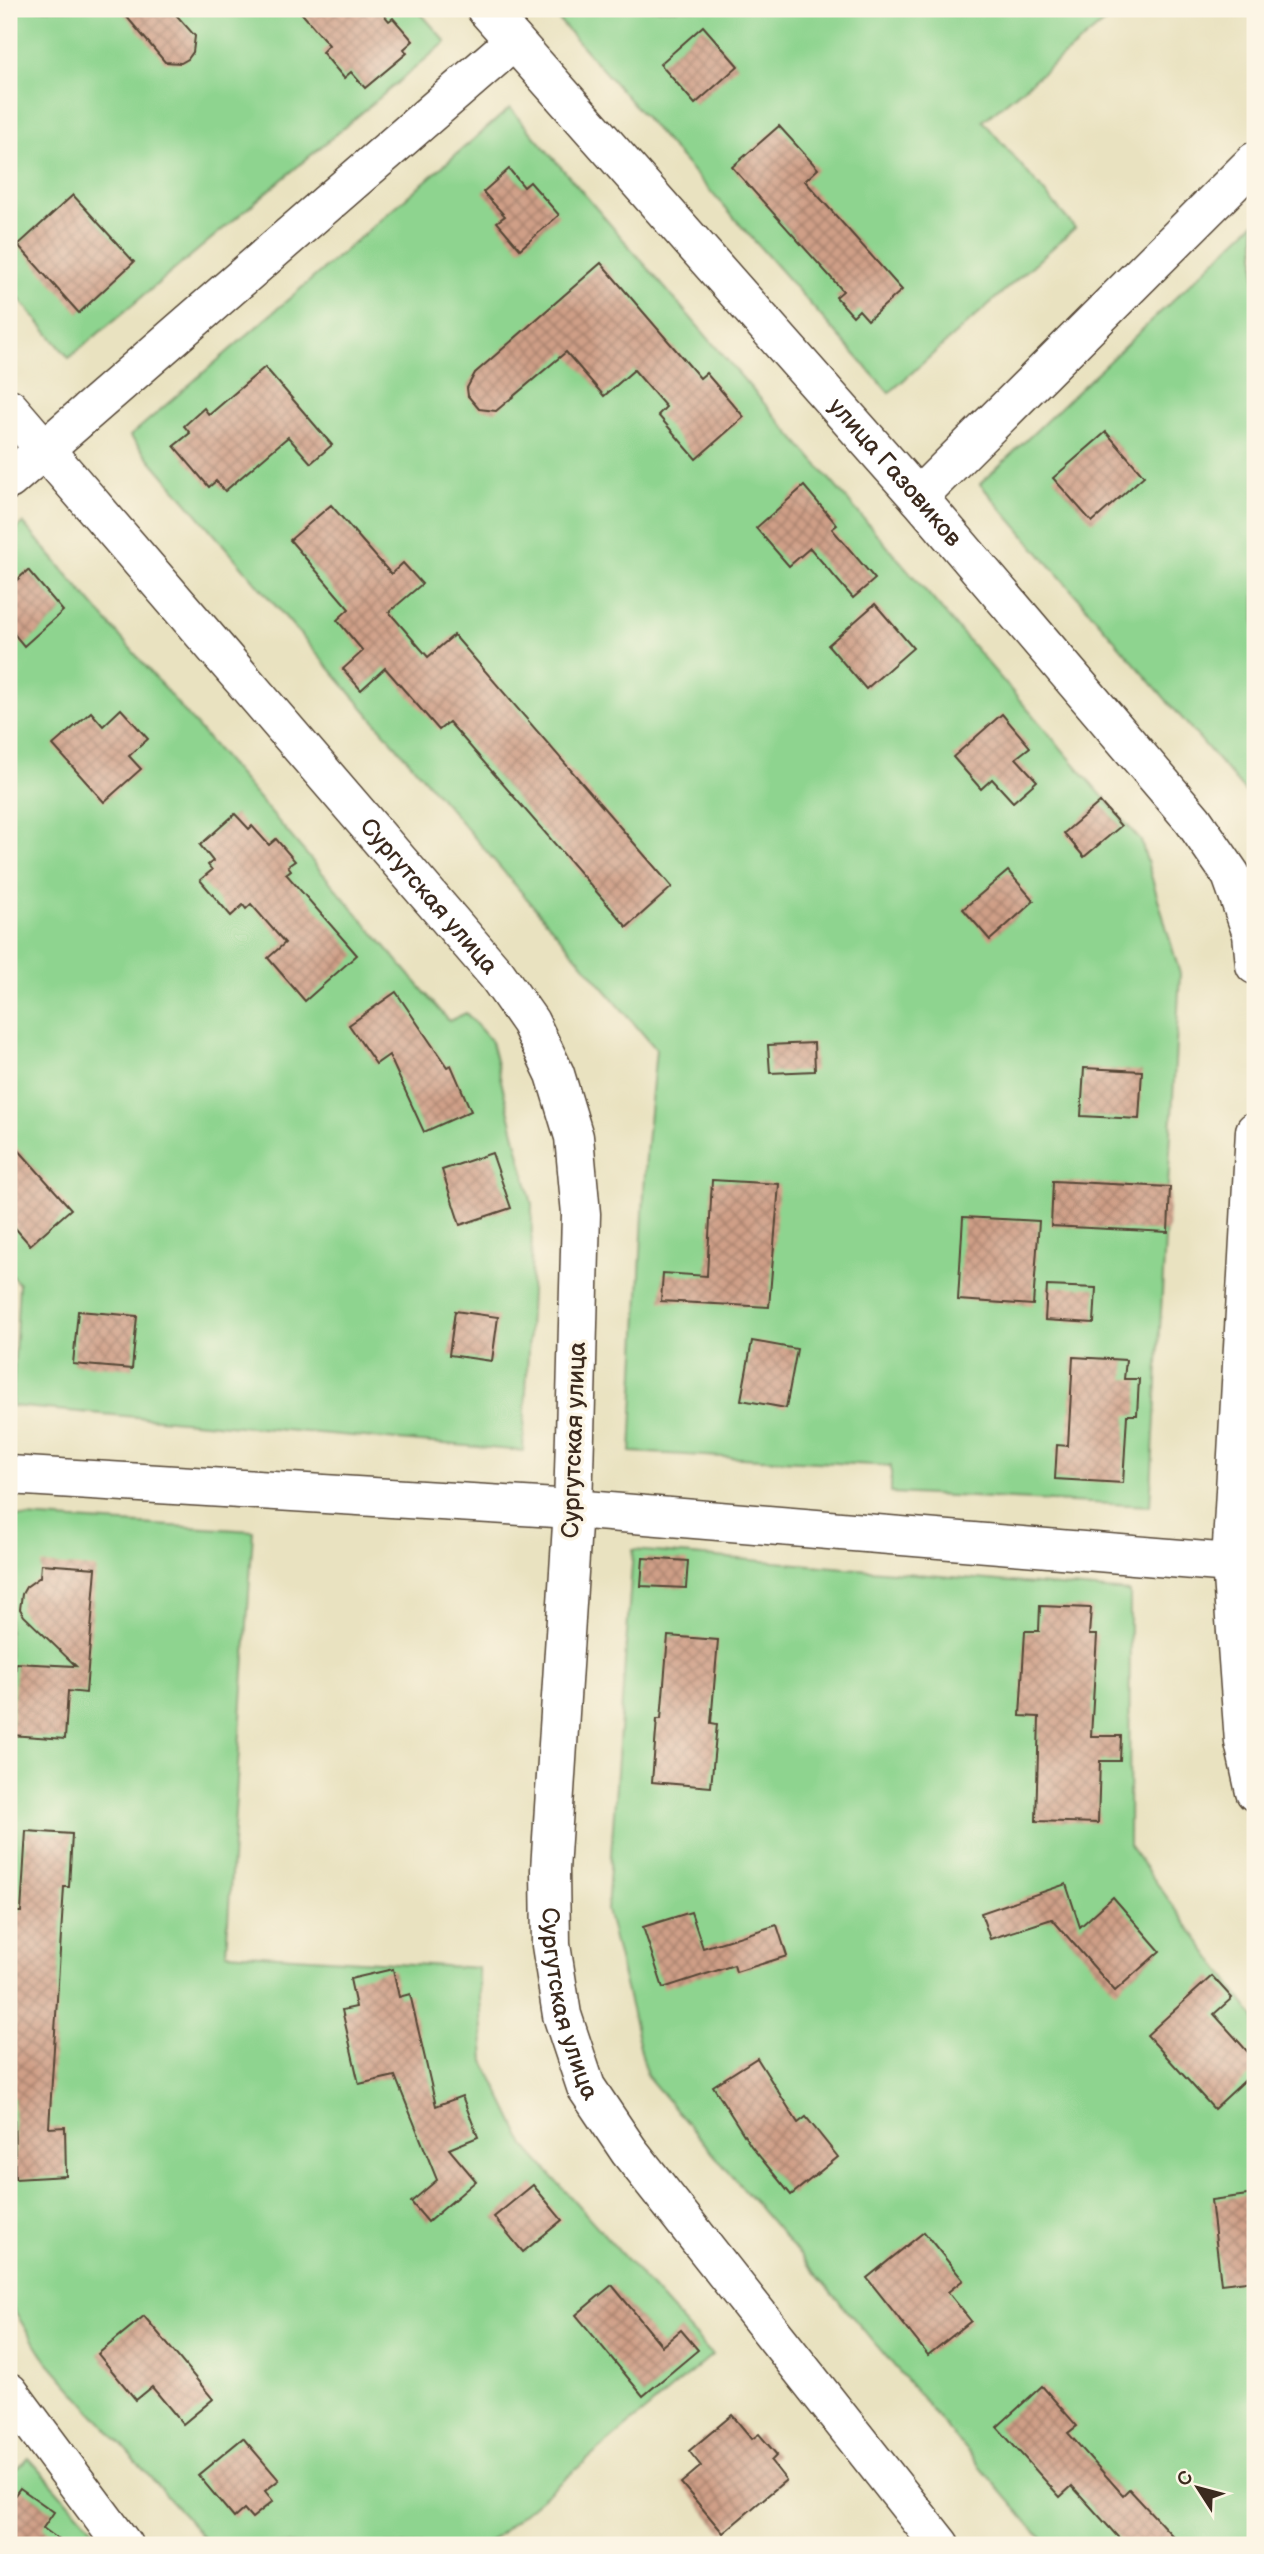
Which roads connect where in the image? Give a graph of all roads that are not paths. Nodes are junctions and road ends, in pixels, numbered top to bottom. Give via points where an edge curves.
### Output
1 (486, 9) edge
2 (514, 41) junction
3 (1255, 161) edge
4 (9, 408) edge
5 (43, 449) junction
6 (9, 480) edge
7 (918, 497) junction
8 (1255, 965) edge
9 (1255, 1130) edge
10 (9, 1475) edge
11 (573, 1509) junction
12 (1243, 1564) edge
13 (1255, 1792) edge
14 (9, 2392) edge
15 (123, 2545) edge
16 (940, 2545) edge

1 - 2 street, улица Газовиков
2 - 5 street
2 - 7 street, улица Газовиков
3 - 7 street
4 - 5 street, Сургутская улица
5 - 6 street
5 - 11 street, Сургутская улица via 497,975 530,1022 555,1074 574,1137 580,1214
7 - 8 street, улица Газовиков via 1193,820 1231,875 1252,934
9 - 12 street
10 - 11 street
11 - 12 street
11 - 16 street, Сургутская улица via 550,1870 551,1945 562,2015 586,2087 629,2151
12 - 13 street via 1244,1742
14 - 15 street

